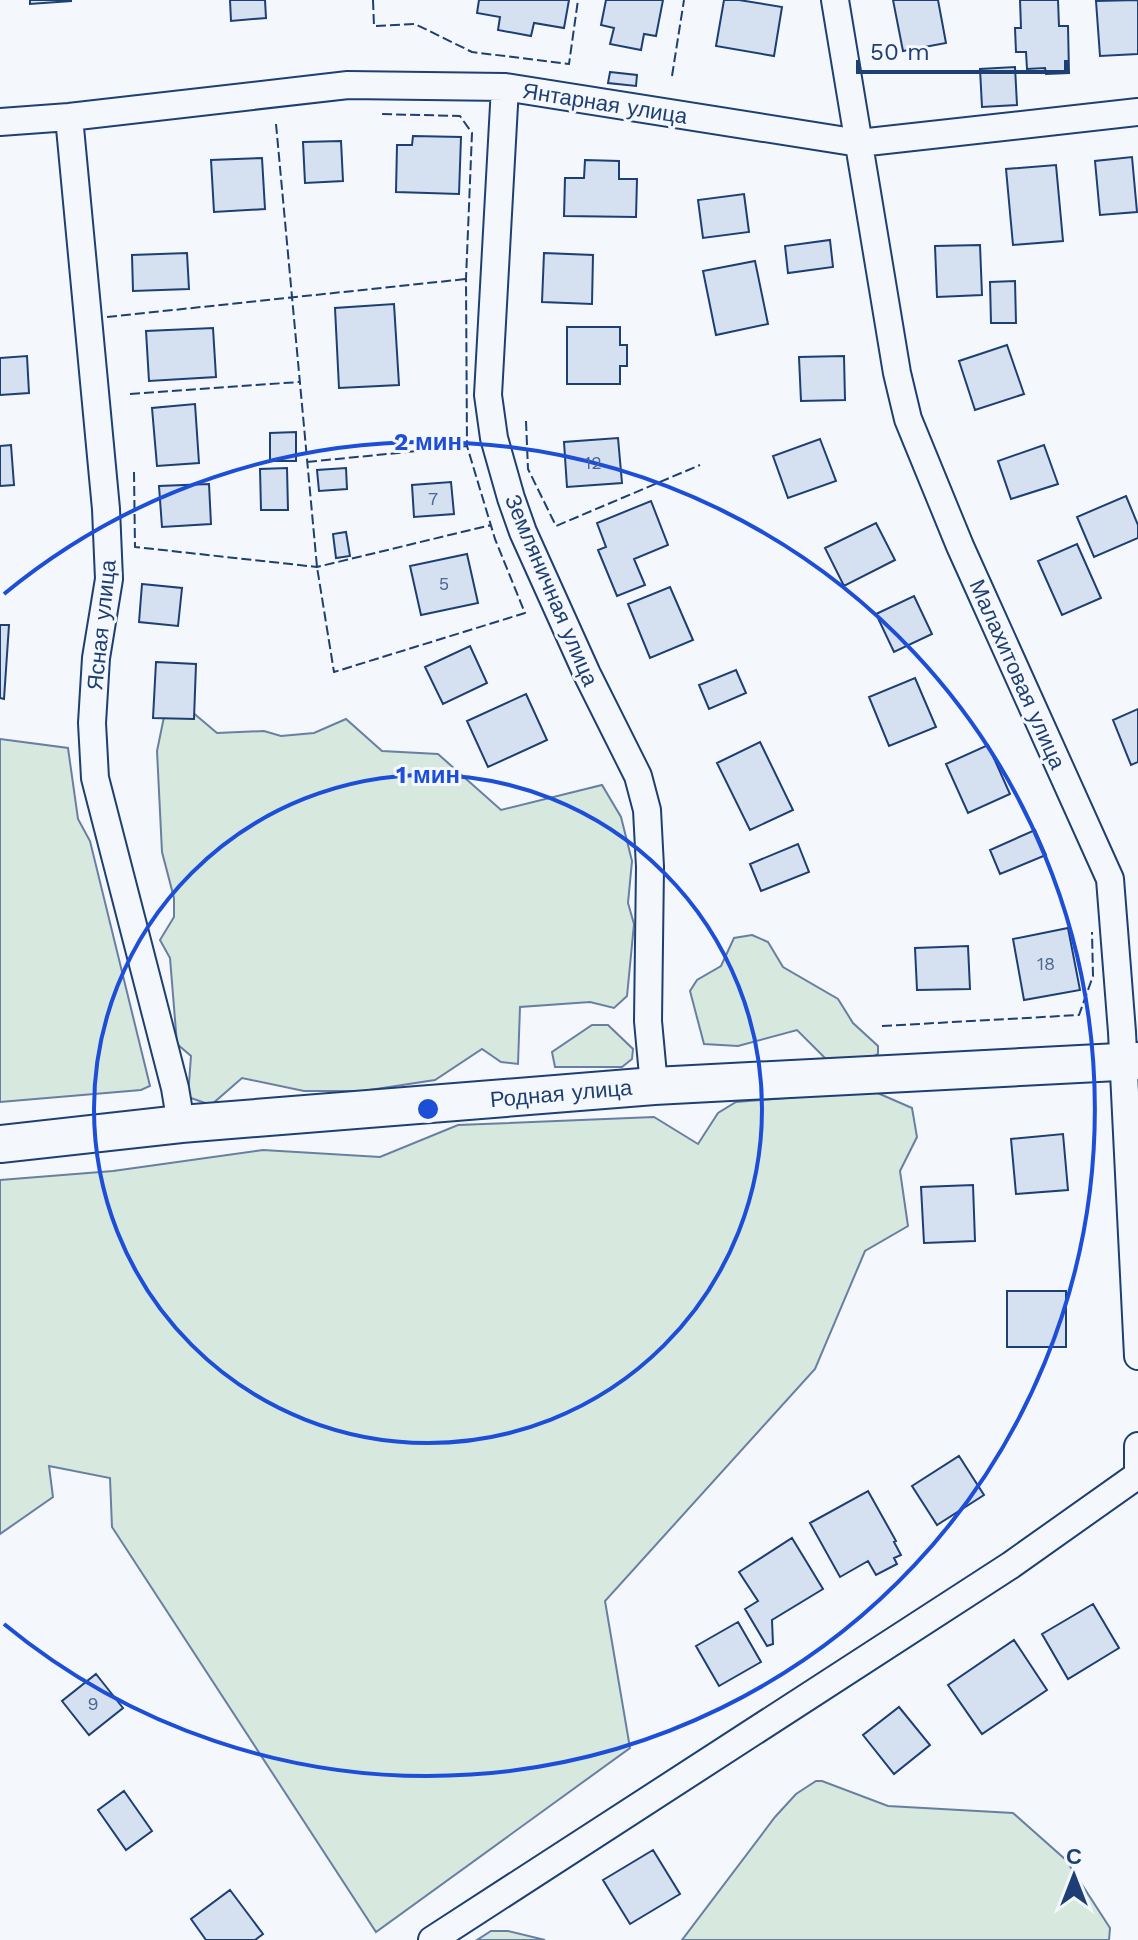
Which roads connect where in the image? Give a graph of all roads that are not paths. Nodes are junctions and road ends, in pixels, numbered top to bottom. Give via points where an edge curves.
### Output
1 (835, 0) edge
2 (505, 87) junction
3 (1138, 112) edge
4 (69, 117) junction
5 (0, 122) edge
6 (859, 143) junction
7 (1133, 1059) edge
8 (654, 1086) junction
9 (181, 1124) junction
10 (0, 1144) edge
11 (1138, 1356) edge
12 (1138, 1446) edge
13 (1138, 1475) edge
14 (432, 1940) edge

1 - 6 street, Малахитовая улица
2 - 4 street, Янтарная улица via 348,85
2 - 6 street, Янтарная улица
2 - 8 street, Земляничная улица via 488,395 494,438 523,532 638,776 647,810 648,1021
3 - 6 street, Янтарная улица
4 - 5 street, Янтарная улица
4 - 9 street, Ясная улица via 107,523 109,579 92,723 95,778
6 - 7 street, Малахитовая улица via 908,419 1110,879 1122,1032
7 - 8 street, Родная улица
7 - 11 street, Малахитовая улица
8 - 9 street, Родная улица
9 - 10 street, Родная улица
12 - 13 street
13 - 14 street via 1011,1565

